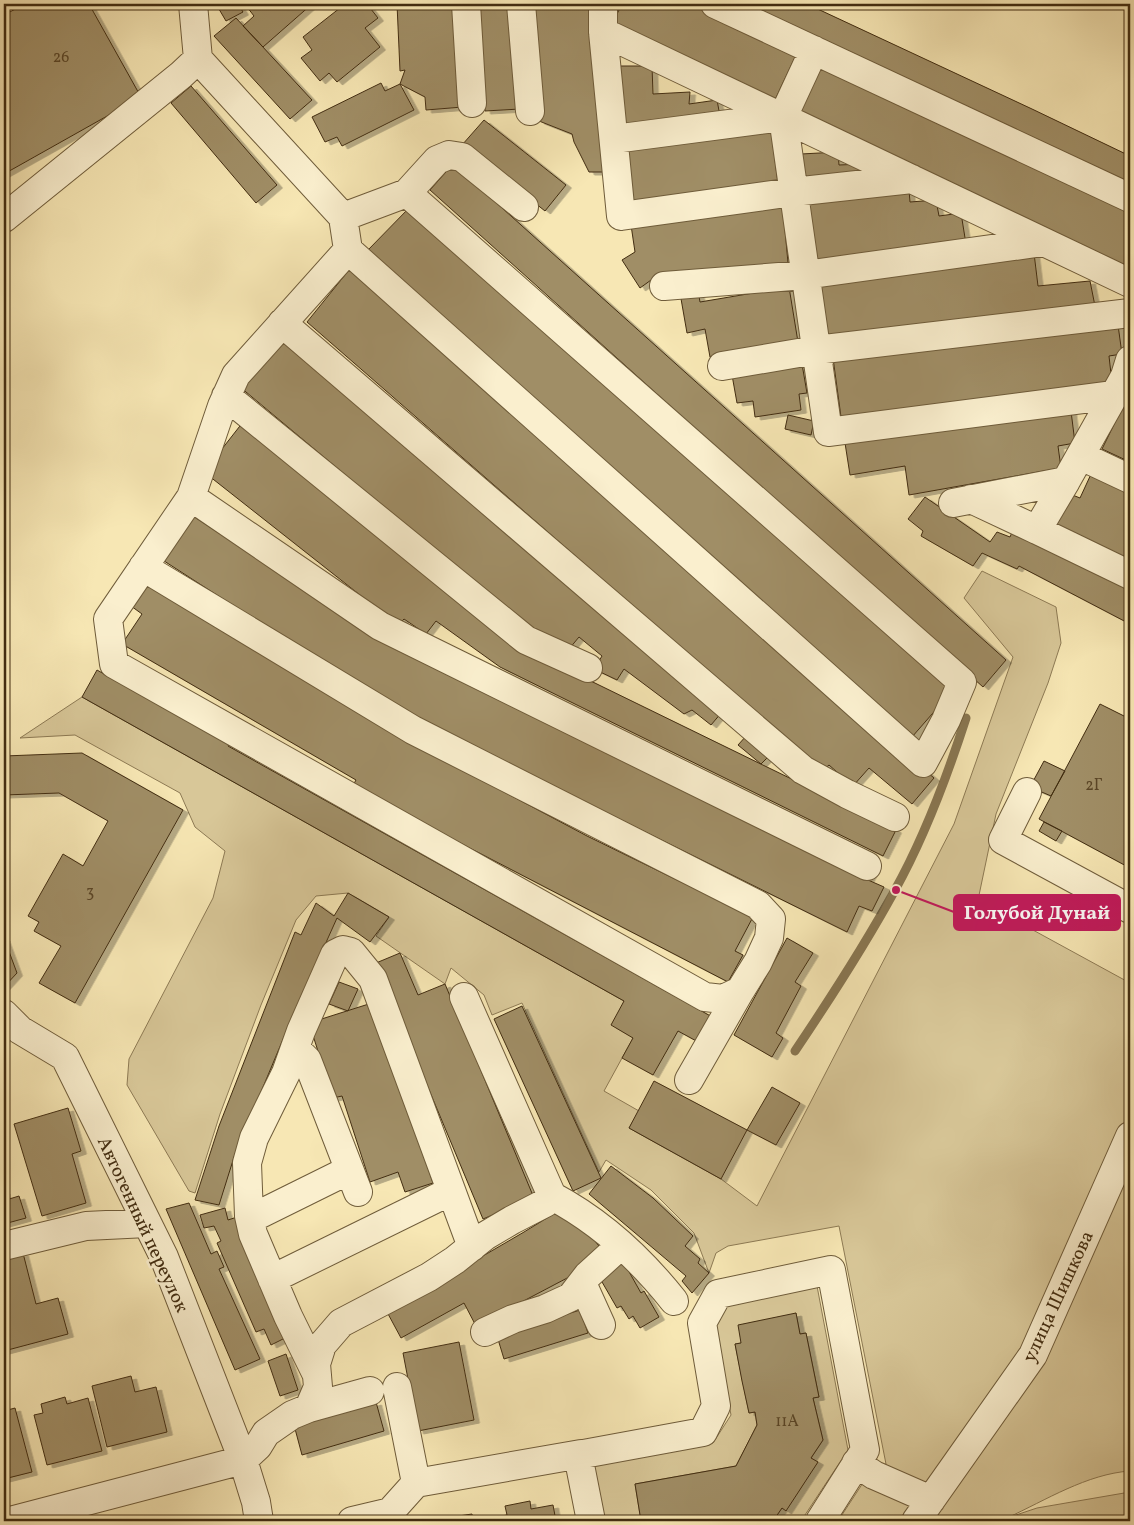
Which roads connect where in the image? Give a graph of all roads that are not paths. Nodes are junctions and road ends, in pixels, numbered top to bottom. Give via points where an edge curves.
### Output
1 (192, 4) edge
2 (466, 4) edge
3 (521, 4) edge
4 (603, 4) edge
5 (715, 4) edge
6 (603, 32) junction
7 (814, 50) junction
8 (198, 59) junction
9 (472, 102) dead end
10 (530, 111) dead end
11 (783, 117) junction
12 (614, 139) junction
13 (912, 179) junction
14 (793, 192) junction
15 (407, 193) junction
16 (1130, 198) edge
17 (524, 207) dead end
18 (343, 217) junction
19 (4, 218) edge
20 (1043, 242) junction
21 (348, 250) junction
22 (806, 274) junction
23 (1130, 283) edge
24 (664, 286) dead end
25 (1130, 313) edge
26 (282, 323) junction
27 (816, 350) junction
28 (722, 366) dead end
29 (1125, 378) edge
30 (226, 396) junction
31 (1080, 456) junction
32 (1130, 479) edge
33 (1066, 481) junction
34 (191, 497) junction
35 (1037, 530) junction
36 (143, 567) junction
37 (1130, 575) edge
38 (588, 668) dead end
39 (1027, 792) dead end
40 (895, 817) dead end
41 (867, 866) dead end
42 (1130, 909) edge
43 (740, 991) junction
44 (464, 996) dead end
45 (4, 1014) edge
46 (295, 1048) junction
47 (689, 1080) dead end
48 (1130, 1136) edge
49 (451, 1190) junction
50 (552, 1196) junction
51 (250, 1219) junction
52 (147, 1223) junction
53 (621, 1245) junction
54 (4, 1246) edge
55 (472, 1247) junction
56 (272, 1279) junction
57 (582, 1283) junction
58 (674, 1301) dead end
59 (601, 1325) dead end
60 (485, 1332) dead end
61 (317, 1375) junction
62 (397, 1387) dead end
63 (370, 1391) dead end
64 (309, 1408) junction
65 (581, 1454) junction
66 (243, 1460) junction
67 (856, 1463) junction
68 (416, 1483) junction
69 (923, 1511) edge
70 (10, 1521) edge
71 (259, 1521) edge
72 (352, 1521) edge
73 (591, 1521) edge
74 (820, 1521) edge

1 - 8 street
2 - 9 street
3 - 10 street
4 - 6 street
5 - 7 street
6 - 11 street
6 - 12 street
7 - 11 street
7 - 16 street
8 - 18 street
8 - 19 street
11 - 12 street
11 - 13 street
11 - 14 street
12 - 14 street via 621,216
13 - 14 street
13 - 20 street
14 - 22 street
15 - 17 street via 437,160 449,155 462,157
15 - 18 street
15 - 21 street via 962,682 923,764
18 - 21 street
20 - 22 street
20 - 23 street
21 - 26 street
22 - 24 street
22 - 27 street
25 - 27 street
26 - 30 street via 236,374
26 - 40 street via 803,770
27 - 28 street
27 - 29 street via 828,432
29 - 31 street
30 - 34 street
30 - 38 street via 526,640
31 - 32 street
31 - 33 street
33 - 35 street
33 - 35 street via 962,501
34 - 36 street
34 - 41 street via 380,626
35 - 37 street
36 - 43 street via 413,730 758,905 771,919 769,938
36 - 43 street via 108,618 114,664 705,997 723,999
39 - 42 street via 1003,840
43 - 47 street
44 - 50 street
45 - 52 street, Автогенный переулок via 20,1030 65,1057
46 - 49 street via 335,954 343,950 350,952 374,979
46 - 51 street via 246,1163
46 - 51 street via 307,1060 354,1181
48 - 69 street, улица Шишкова via 1032,1354
49 - 55 street
49 - 56 street
50 - 53 street via 597,1224
50 - 55 street
51 - 56 street
52 - 54 street via 86,1226
52 - 66 street, Автогенный переулок via 164,1257
53 - 57 street
53 - 58 street via 652,1273
55 - 61 street via 429,1277 341,1323 322,1345 316,1364
56 - 61 street
57 - 59 street
57 - 60 street via 571,1297
61 - 64 street via 318,1387
62 - 68 street
63 - 64 street
64 - 66 street via 266,1433
65 - 67 street via 703,1432 716,1406 702,1322 718,1294 831,1270 865,1450
65 - 68 street
65 - 73 street via 578,1455
66 - 70 street
66 - 71 street, Автогенный переулок
67 - 69 street
67 - 74 street
68 - 72 street via 390,1512

